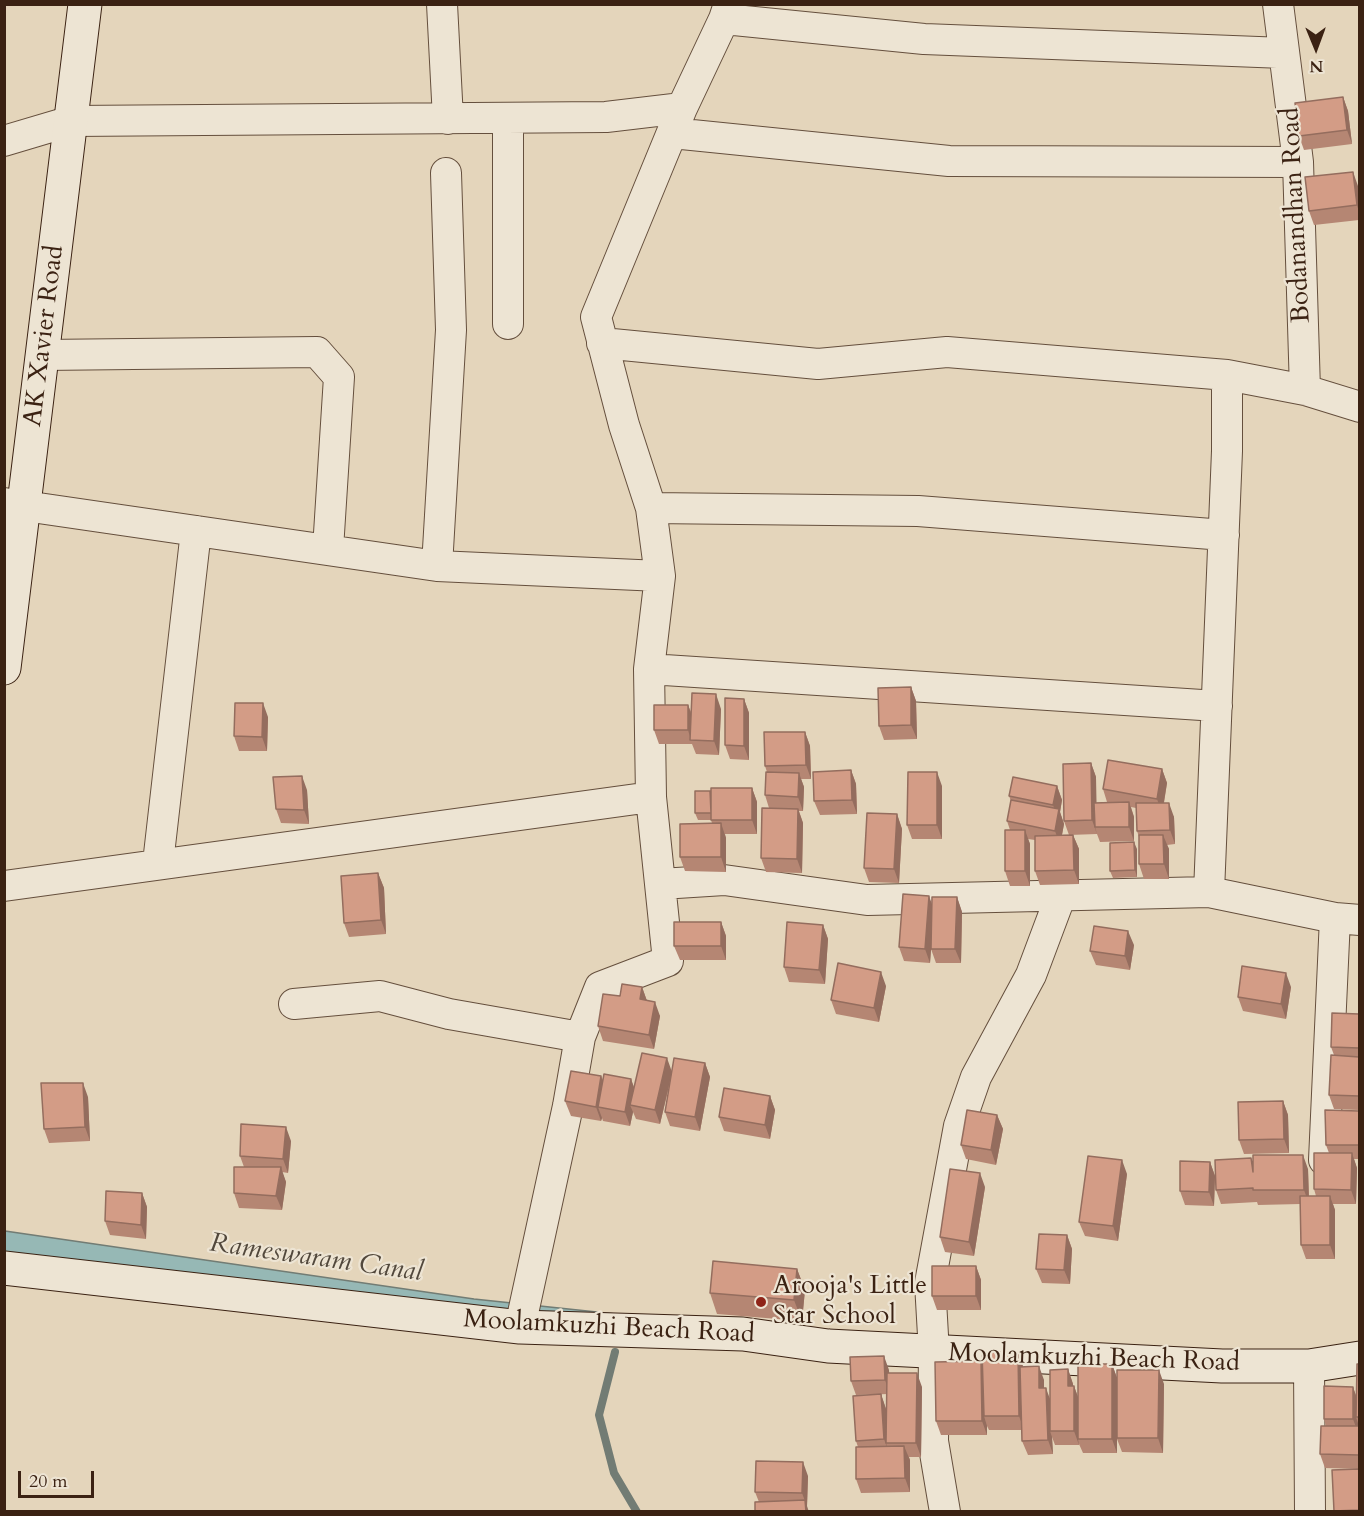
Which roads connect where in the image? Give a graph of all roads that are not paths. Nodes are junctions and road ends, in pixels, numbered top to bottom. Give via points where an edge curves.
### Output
1 (85, 4) edge
2 (442, 4) edge
3 (1278, 4) edge
4 (727, 12) edge
5 (1284, 53) junction
6 (448, 119) junction
7 (508, 119) junction
8 (677, 120) junction
9 (71, 121) junction
10 (4, 141) edge
11 (1298, 162) junction
12 (446, 173) dead end
13 (508, 324) dead end
14 (602, 343) junction
15 (42, 355) junction
16 (1227, 375) junction
17 (1305, 390) junction
18 (1359, 406) edge
19 (14, 505) edge
20 (651, 508) junction
21 (196, 531) junction
22 (1224, 535) junction
23 (328, 549) junction
24 (437, 566) junction
25 (660, 576) junction
26 (4, 668) edge
27 (649, 669) junction
28 (1217, 706) junction
29 (651, 797) junction
30 (158, 863) junction
31 (661, 884) junction
32 (4, 886) edge
33 (1209, 892) junction
34 (1062, 895) junction
35 (1347, 919) edge
36 (294, 1004) dead end
37 (580, 1037) junction
38 (1324, 1160) edge
39 (4, 1268) edge
40 (522, 1316) junction
41 (934, 1353) junction
42 (1359, 1358) edge
43 (1309, 1366) junction
44 (945, 1512) edge
45 (1310, 1512) edge

1 - 9 street, AK Xavier Road
2 - 6 street
3 - 5 street, Bodanandhan Road
4 - 5 street via 924,39
4 - 8 street
5 - 11 street, Bodanandhan Road
6 - 7 street
6 - 9 street
7 - 8 street
7 - 13 street
8 - 11 street via 950,160
8 - 14 street via 596,317
9 - 10 street
9 - 15 street, AK Xavier Road
11 - 17 street, Bodanandhan Road
12 - 24 street via 451,330
14 - 16 street via 818,364 946,352
14 - 20 street
15 - 19 street, AK Xavier Road
15 - 23 street via 317,351 339,377
16 - 17 street
16 - 22 street
17 - 18 street
19 - 21 street
19 - 26 street, AK Xavier Road
20 - 22 street via 918,511
20 - 25 street
21 - 23 street
21 - 30 street
22 - 28 street
23 - 24 street
24 - 25 street
25 - 27 street
27 - 28 street
27 - 29 street
28 - 33 street
29 - 30 street
29 - 31 street
30 - 32 street
31 - 34 street via 724,880 867,900
31 - 37 street via 668,961 600,987
33 - 34 street
33 - 35 street
34 - 41 street via 1031,975 976,1077 959,1126 930,1283
35 - 38 street
36 - 37 street via 380,996 449,1014
37 - 40 street
39 - 40 street, Moolamkuzhi Beach Road
40 - 41 street, Moolamkuzhi Beach Road
41 - 43 street, Moolamkuzhi Beach Road via 1222,1366
41 - 44 street via 933,1441
42 - 43 street, Moolamkuzhi Beach Road
43 - 45 street

